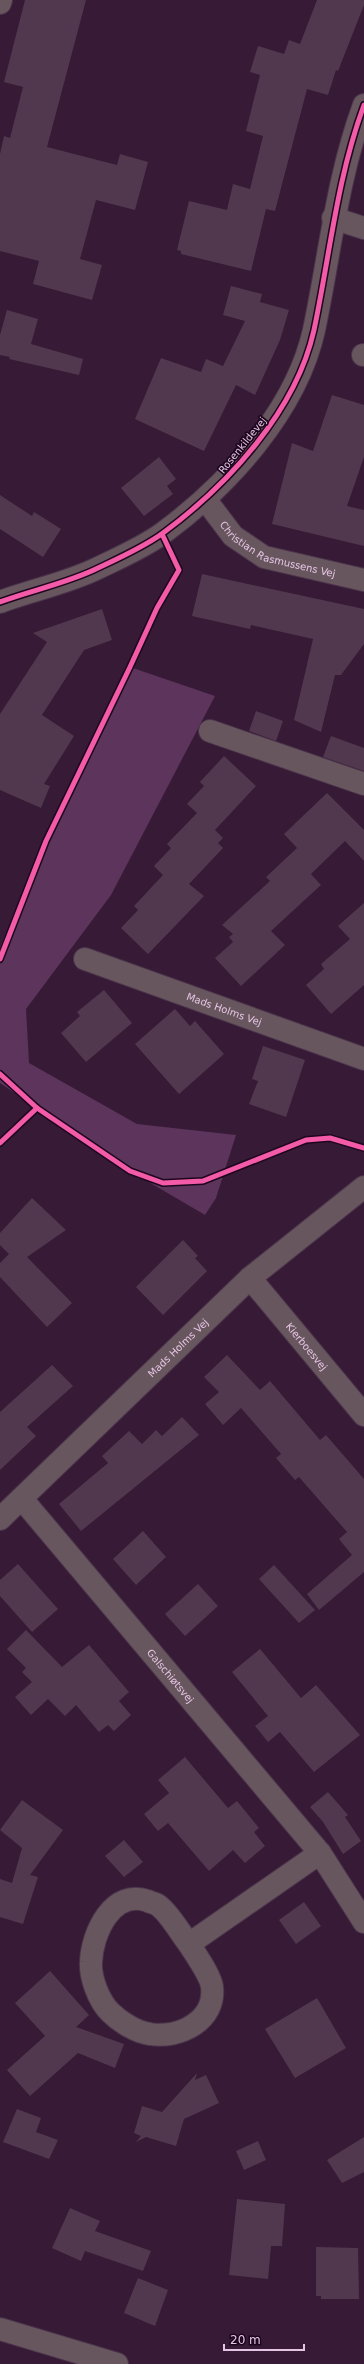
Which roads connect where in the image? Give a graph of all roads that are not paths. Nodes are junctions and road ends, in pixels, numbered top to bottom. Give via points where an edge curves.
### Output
1 (1, 0) edge
2 (0, 4) edge
3 (364, 105) edge
4 (334, 218) junction
5 (364, 228) edge
6 (205, 499) junction
7 (364, 580) edge
8 (0, 602) edge
9 (210, 731) dead end
10 (364, 784) edge
11 (85, 959) dead end
12 (364, 1059) edge
13 (364, 1187) edge
14 (250, 1278) junction
15 (364, 1415) edge
16 (22, 1499) junction
17 (0, 1519) edge
18 (320, 1853) junction
19 (364, 1922) edge
20 (189, 1944) junction
21 (0, 2329) edge
22 (117, 2364) edge

1 - 2 street
3 - 4 street, Rosenkildevej via 354,133
4 - 5 street
4 - 6 street, Rosenkildevej via 313,332 290,390 262,437 220,486
6 - 7 street, Christian Rasmussens Vej via 233,536 264,557
6 - 8 street, Rosenkildevej via 162,534 96,569
9 - 10 street
11 - 12 street, Mads Holms Vej
13 - 14 street, Mads Holms Vej
14 - 15 street, Kierboesvej
14 - 16 street, Mads Holms Vej
16 - 17 street, Mads Holms Vej
16 - 18 street, Galschiøtsvej
18 - 19 street, Galschiøtsvej
18 - 20 street
20 - 20 street via 160,1906 142,1899 122,1901 106,1916 95,1939 90,1962 95,1987 110,2012 130,2027 150,2034 178,2032 199,2022 211,2006 212,1986
21 - 22 street

